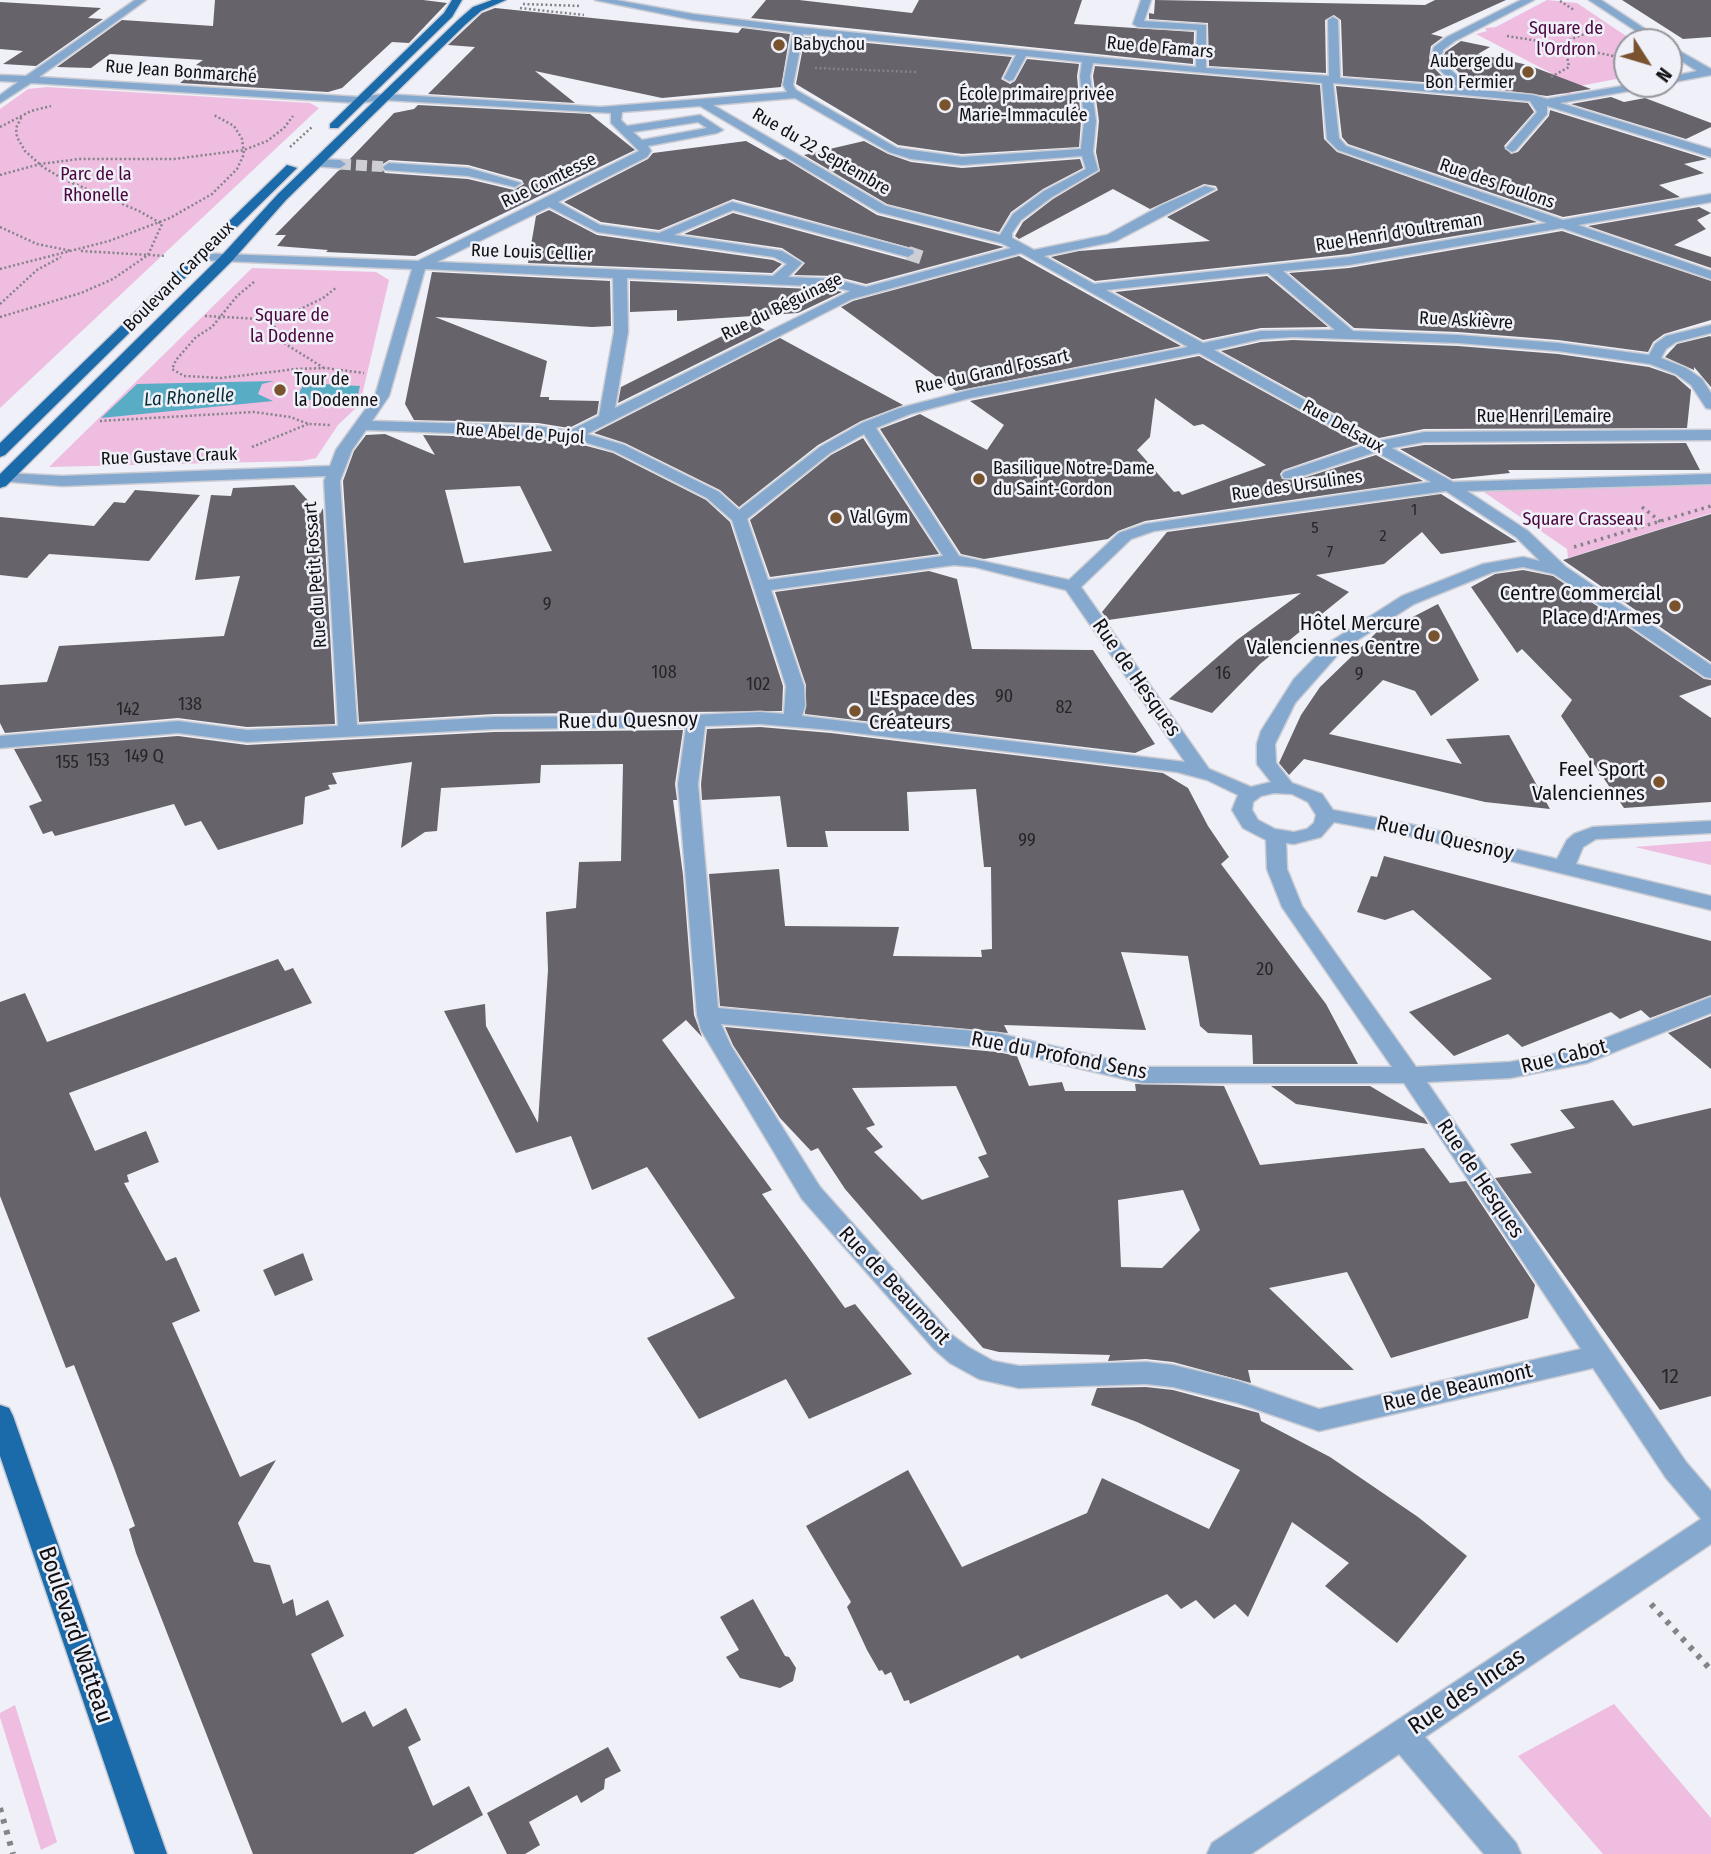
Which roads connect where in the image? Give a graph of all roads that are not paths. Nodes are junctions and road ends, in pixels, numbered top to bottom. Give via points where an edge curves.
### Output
1 (141, 0) edge
2 (457, 0) edge
3 (501, 0) edge
4 (600, 0) edge
5 (1146, 0) edge
6 (1530, 0) edge
7 (1594, 0) edge
8 (1333, 20) dead end
9 (1638, 28) edge
10 (799, 30) junction
11 (1023, 53) junction
12 (1683, 57) edge
13 (1088, 60) junction
14 (1201, 70) junction
15 (1709, 73) edge
16 (0, 78) edge
17 (1009, 78) dead end
18 (1683, 78) edge
19 (28, 80) junction
20 (1331, 80) junction
21 (1468, 92) junction
22 (1613, 92) edge
23 (795, 95) junction
24 (384, 97) junction
25 (1533, 98) junction
26 (0, 100) edge
27 (359, 100) junction
28 (704, 104) junction
29 (617, 110) junction
30 (624, 130) junction
31 (323, 137) dead end
32 (640, 144) junction
33 (1511, 148) dead end
34 (1087, 152) junction
35 (1711, 153) edge
36 (304, 155) dead end
37 (317, 163) junction
38 (341, 164) tunnel mouth
39 (389, 167) tunnel mouth
40 (515, 183) dead end
41 (1209, 189) dead end
42 (1711, 198) edge
43 (547, 202) junction
44 (1561, 224) junction
45 (806, 225) junction
46 (662, 236) junction
47 (1006, 240) junction
48 (760, 251) junction
49 (1026, 252) junction
50 (908, 253) tunnel mouth
51 (200, 256) junction
52 (227, 258) junction
53 (923, 258) tunnel mouth
54 (419, 266) junction
55 (946, 268) junction
56 (1272, 269) junction
57 (620, 274) junction
58 (1711, 275) edge
59 (776, 281) junction
60 (1091, 288) junction
61 (863, 290) junction
62 (1711, 329) edge
63 (1348, 334) junction
64 (1200, 347) junction
65 (1653, 359) junction
66 (1711, 405) edge
67 (606, 417) junction
68 (361, 425) junction
69 (867, 426) junction
70 (573, 435) junction
71 (1711, 435) edge
72 (1378, 446) junction
73 (0, 452) edge
74 (334, 471) junction
75 (1290, 475) dead end
76 (1711, 479) edge
77 (3, 481) edge
78 (1449, 486) junction
79 (738, 518) junction
80 (954, 560) junction
81 (1560, 571) junction
82 (761, 586) junction
83 (1072, 586) junction
84 (1711, 673) edge
85 (792, 720) junction
86 (696, 721) junction
87 (348, 732) junction
88 (0, 741) edge
89 (1201, 771) junction
90 (1285, 787) junction
91 (1250, 794) junction
92 (1326, 815) junction
93 (1711, 827) edge
94 (1276, 836) junction
95 (1564, 867) junction
96 (1711, 903) edge
97 (1711, 1005) edge
98 (708, 1015) junction
99 (1410, 1075) junction
100 (1599, 1356) junction
101 (0, 1416) edge
102 (1711, 1511) edge
103 (1711, 1528) edge
104 (1403, 1735) junction
105 (151, 1854) edge
106 (1223, 1854) edge
107 (1504, 1854) edge

1 - 19 street
2 - 27 main road
3 - 24 main road, Boulevard Carpeaux via 474,12
4 - 10 street, Rue de Famars
5 - 14 street via 1138,24 1202,27
6 - 21 street via 1438,49 1436,57 1445,71
7 - 9 street
8 - 20 street, Rue des Foulons
10 - 11 street, Rue de Famars
10 - 23 street via 788,85
11 - 13 street, Rue de Famars
11 - 17 street
12 - 15 street
13 - 14 street, Rue de Famars
13 - 34 street
14 - 20 street, Rue de Famars
15 - 18 street
16 - 19 street, Rue Jean Bonmarché
19 - 26 street
19 - 27 street, Rue Jean Bonmarché
20 - 21 street, Rue de Famars
20 - 44 street, Rue des Foulons via 1333,139 1342,148
21 - 25 street, Rue de Famars
22 - 25 street via 1577,99
23 - 28 street
23 - 34 street via 906,154 962,161
24 - 27 street
24 - 29 street
24 - 37 main road, Boulevard Carpeaux
25 - 33 street via 1543,112
25 - 35 street, Rue de Famars
27 - 31 main road
28 - 29 street
28 - 47 street, Rue du 22 Septembre via 882,209
29 - 30 street via 615,121
30 - 32 street
30 - 32 street via 700,118 717,130
32 - 43 street, Rue Comtesse via 645,149 643,155
34 - 47 street via 1090,173 1042,198 1012,223
36 - 51 main road, Boulevard Carpeaux
37 - 38 street
37 - 52 main road, Boulevard Carpeaux
39 - 40 street via 468,172
41 - 49 street, Rue du Béguinage via 1111,238
42 - 44 street, Rue Henri d'Oultreman
43 - 46 street via 597,228
43 - 54 street, Rue Comtesse
44 - 56 street, Rue Henri d'Oultreman
44 - 58 street, Rue des Foulons
45 - 46 street via 732,206
45 - 48 street
45 - 50 street
46 - 48 street
47 - 49 street, Rue Delsaux
48 - 59 street via 795,263
49 - 55 street, Rue du Béguinage
49 - 60 street, Rue Delsaux
51 - 52 street, Rue Louis Cellier
51 - 73 main road, Boulevard Carpeaux
52 - 54 street, Rue Louis Cellier
52 - 77 main road, Boulevard Carpeaux
53 - 55 street
54 - 57 street, Rue Louis Cellier
54 - 68 street, Rue du Petit Fossart via 382,396
55 - 61 street, Rue du Béguinage
56 - 60 street, Rue Henri d'Oultreman
56 - 63 street
57 - 59 street, Rue Louis Cellier
57 - 67 street via 621,332
59 - 61 street, Rue Louis Cellier via 834,283
60 - 64 street, Rue Delsaux
61 - 67 street, Rue du Béguinage
62 - 65 street via 1671,338
63 - 64 street, Rue Askièvre via 1276,334
63 - 65 street, Rue Askièvre via 1495,341
64 - 69 street, Rue du Grand Fossart via 953,397
64 - 72 street, Rue Delsaux
65 - 66 street, Rue Askièvre via 1697,382
67 - 70 street, Rue du Béguinage
68 - 70 street, Rue Abel de Pujol
68 - 74 street, Rue du Petit Fossart
69 - 79 street, Rue du Grand Fossart via 825,450
69 - 80 street
70 - 79 street, Rue Abel de Pujol via 619,448 692,483
71 - 72 street, Rue Henri Lemaire via 1438,436
72 - 75 street, Rue Henri Lemaire
72 - 78 street, Rue Delsaux
74 - 77 street, Rue Gustave Crauk
74 - 87 street, Rue du Petit Fossart via 331,489
76 - 78 street
78 - 81 street, Rue Delsaux via 1522,534
78 - 83 street, Rue des Ursulines via 1151,527 1125,536
79 - 82 street, Rue Abel de Pujol
80 - 82 street
80 - 83 street
81 - 84 street, Rue Delsaux
81 - 90 street via 1523,562 1489,568 1408,600 1336,646 1300,683 1270,730 1267,764
82 - 85 street, Rue Abel de Pujol via 795,685
83 - 89 street, Rue de Hesques
85 - 86 street, Rue du Quesnoy
85 - 89 street, Rue du Quesnoy
86 - 87 street, Rue du Quesnoy via 482,723
86 - 98 street, Rue de Beaumont via 688,783
87 - 88 street, Rue du Quesnoy via 247,736 178,727
89 - 91 street, Rue du Quesnoy
90 - 91 street
90 - 92 street via 1311,796
91 - 94 street via 1242,807 1245,818 1255,828
92 - 94 street via 1314,833
92 - 95 street, Rue du Quesnoy
93 - 95 street via 1593,833 1574,844
94 - 99 street, Rue de Hesques via 1277,870 1292,907
95 - 96 street, Rue du Quesnoy
97 - 99 street, Rue Cabot via 1579,1057 1497,1071
98 - 99 street, Rue du Profond Sens via 997,1041 1142,1075
98 - 100 street, Rue de Beaumont via 720,1047 818,1202 943,1342 989,1371 1019,1377 1174,1376 1319,1420
99 - 100 street, Rue de Hesques
100 - 102 street, Rue de Hesques via 1676,1470
101 - 105 main road, Boulevard Watteau
103 - 104 street, Rue des Incas
104 - 106 street, Rue des Incas
104 - 107 street

